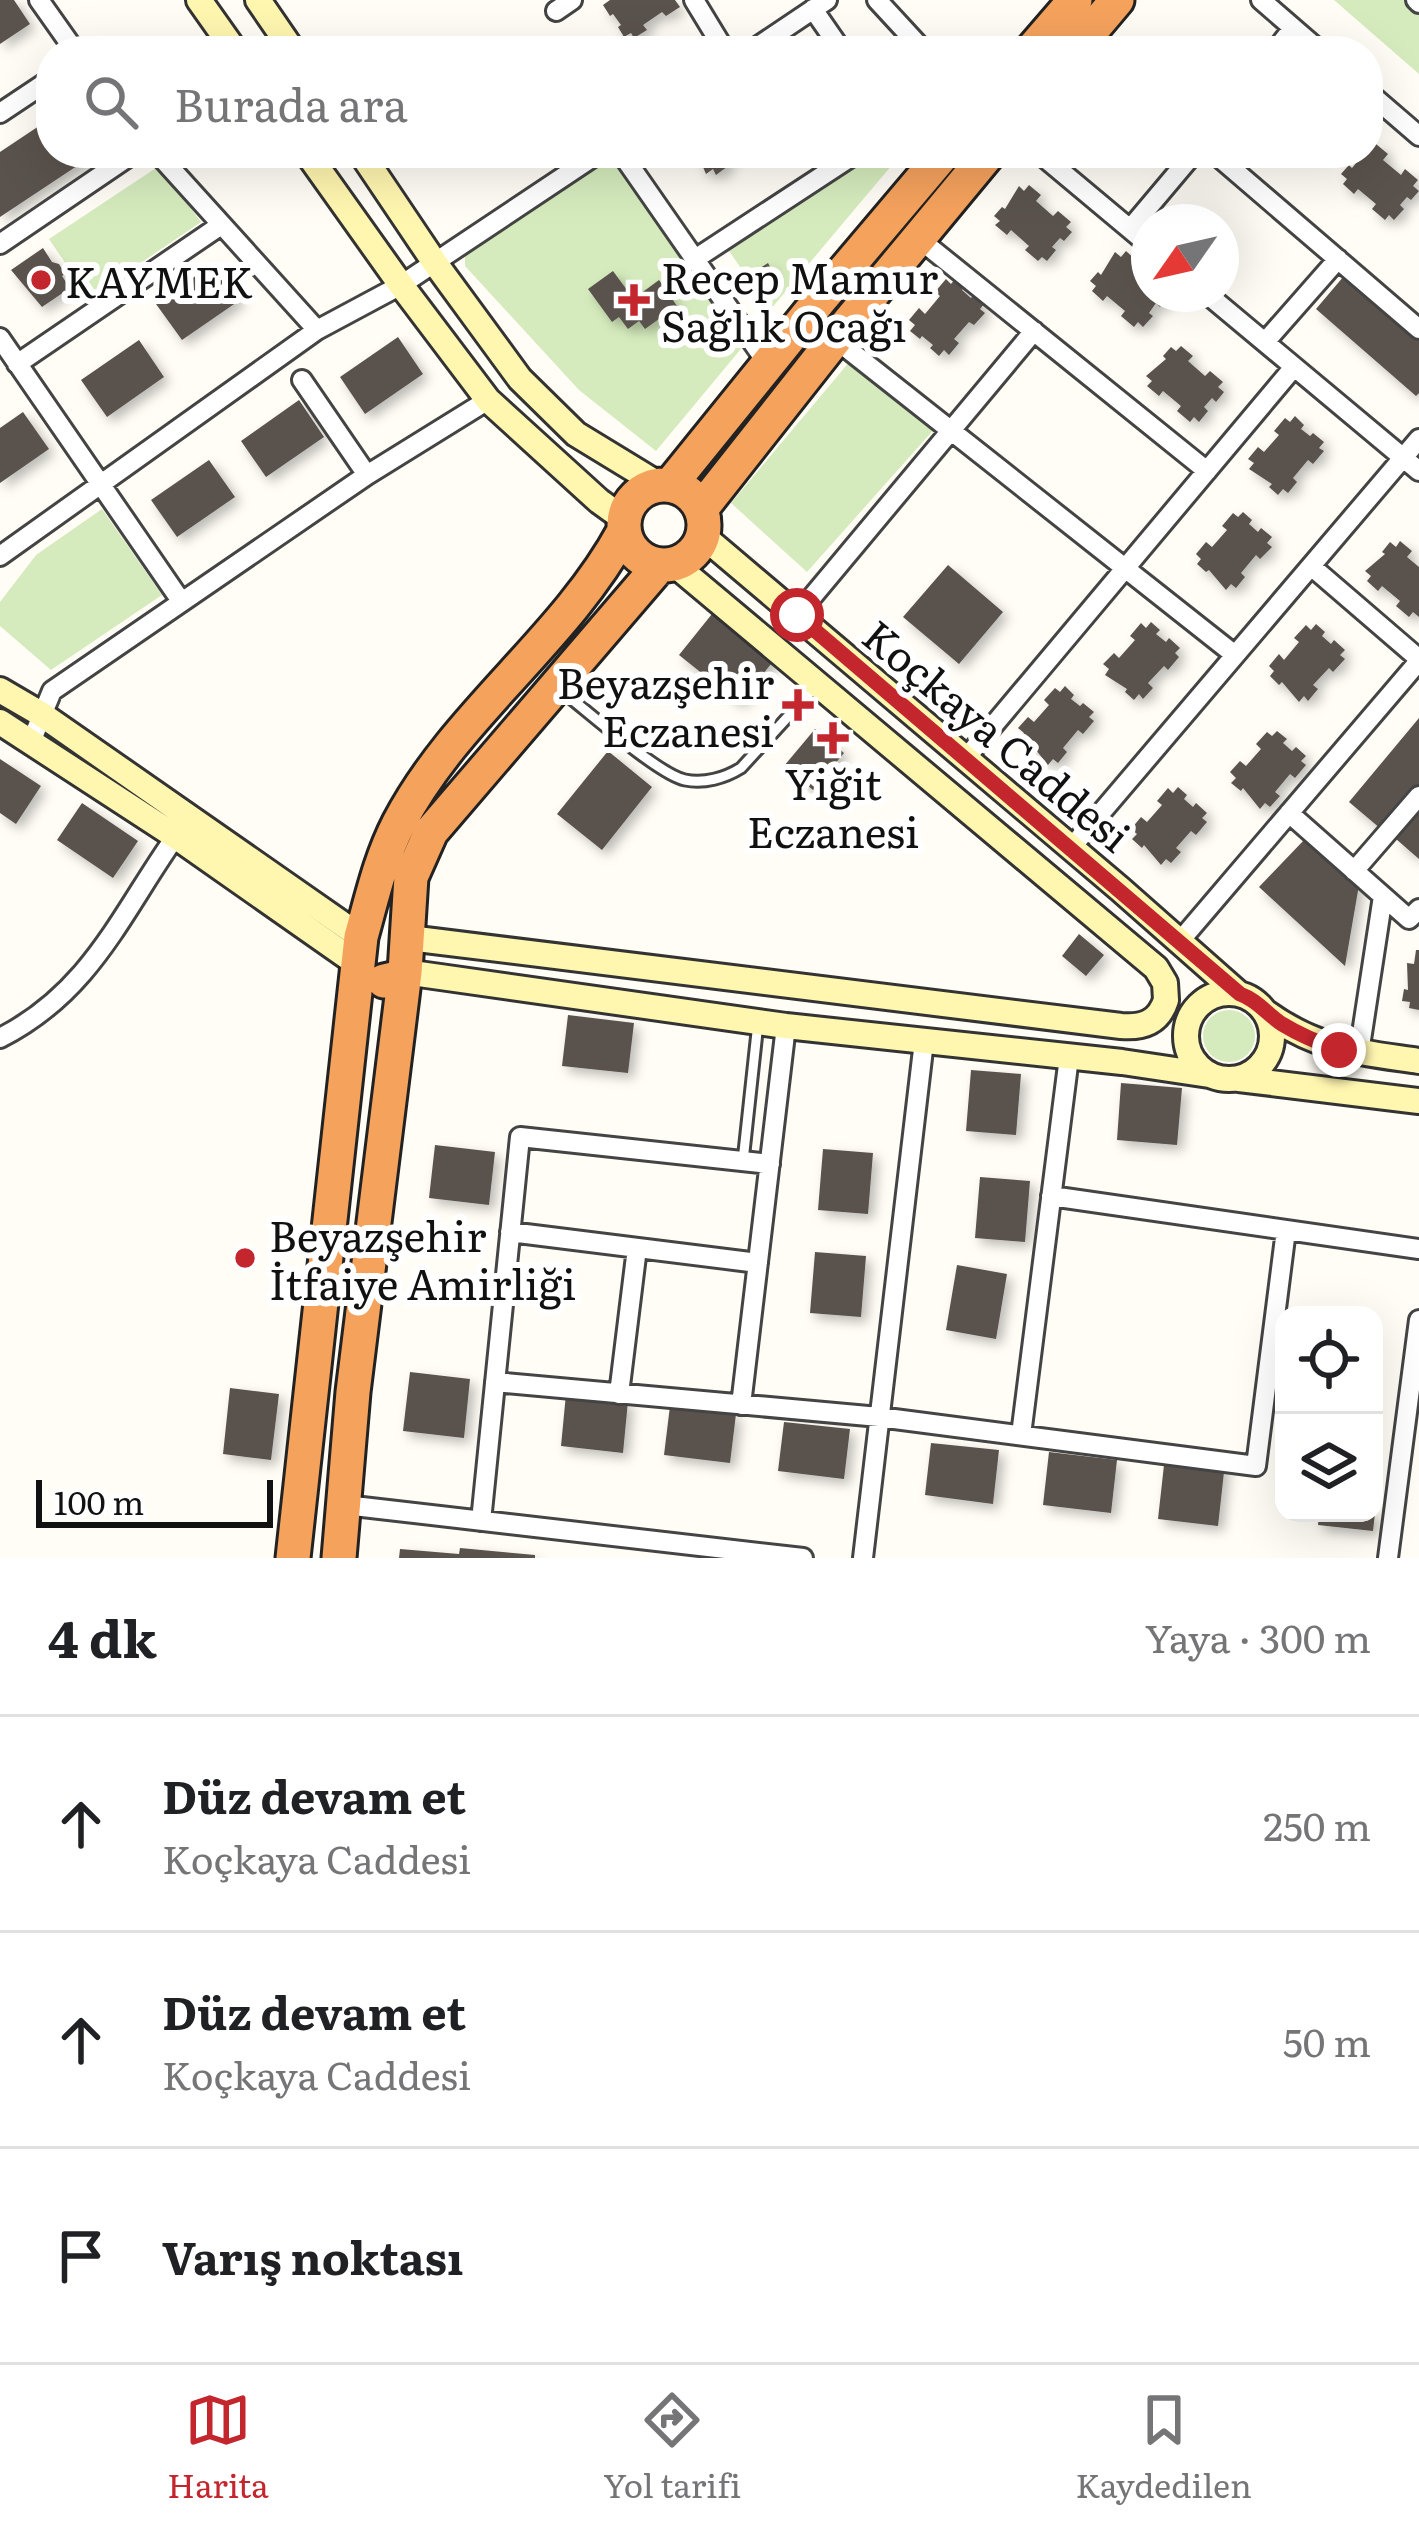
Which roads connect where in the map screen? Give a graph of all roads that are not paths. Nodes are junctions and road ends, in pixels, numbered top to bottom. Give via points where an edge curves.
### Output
1 (39, 0) edge
2 (199, 0) edge
3 (258, 0) edge
4 (694, 0) edge
5 (878, 0) edge
6 (1075, 0) edge
7 (1117, 0) edge
8 (1261, 0) edge
9 (820, 4) edge
10 (1294, 28) junction
11 (64, 36) edge
12 (224, 36) edge
13 (282, 36) edge
14 (716, 36) edge
15 (773, 36) edge
16 (835, 36) edge
17 (910, 36) edge
18 (1044, 36) edge
19 (1087, 36) edge
20 (1287, 36) edge
21 (1303, 36) edge
22 (36, 89) edge
23 (1383, 105) edge
24 (0, 113) edge
25 (1419, 136) edge
26 (112, 168) edge
27 (170, 168) edge
28 (318, 168) edge
29 (371, 168) edge
30 (577, 168) edge
31 (631, 168) edge
32 (834, 168) edge
33 (922, 168) edge
34 (976, 168) edge
35 (1057, 168) edge
36 (1182, 168) edge
37 (1232, 168) edge
38 (221, 225) junction
39 (1130, 230) joint
40 (918, 238) junction
41 (0, 244) edge
42 (695, 259) junction
43 (1338, 259) junction
44 (435, 263) junction
45 (400, 285) junction
46 (1229, 312) edge
47 (1419, 329) edge
48 (317, 330) junction
49 (1034, 332) junction
50 (0, 338) edge
51 (836, 340) junction
52 (1265, 342) junction
53 (767, 363) junction
54 (17, 364) junction
55 (1294, 367) junction
56 (520, 379) junction
57 (302, 380) dead end
58 (488, 400) junction
59 (951, 431) junction
60 (1419, 439) edge
61 (1411, 464) edge
62 (1207, 471) junction
63 (368, 475) junction
64 (100, 484) junction
65 (664, 484) junction
66 (702, 523) junction
67 (624, 525) junction
68 (0, 556) edge
69 (667, 564) junction
70 (1311, 566) junction
71 (1125, 568) junction
72 (181, 601) junction
73 (797, 615) junction
74 (1235, 655) junction
75 (1419, 660) edge
76 (818, 684) junction
77 (555, 686) junction
78 (0, 690) edge
79 (41, 714) junction
80 (0, 722) edge
81 (31, 742) junction
82 (966, 758) junction
83 (1419, 796) edge
84 (1289, 813) junction
85 (182, 826) junction
86 (1071, 848) junction
87 (1354, 871) junction
88 (1383, 896) junction
89 (1416, 916) edge
90 (409, 938) junction
91 (1180, 941) junction
92 (360, 951) junction
93 (405, 973) junction
94 (1240, 994) junction
95 (1166, 1000) junction
96 (1265, 1012) junction
97 (1190, 1018) junction
98 (758, 1022) junction
99 (786, 1026) junction
100 (0, 1038) edge
101 (924, 1041) junction
102 (1358, 1052) junction
103 (1070, 1057) junction
104 (1419, 1061) edge
105 (1209, 1075) junction
106 (1240, 1079) junction
107 (1419, 1101) edge
108 (743, 1161) junction
109 (770, 1163) junction
110 (1052, 1196) junction
111 (1286, 1230) junction
112 (510, 1232) junction
113 (637, 1248) junction
114 (1419, 1250) edge
115 (758, 1263) junction
116 (1419, 1320) edge
117 (495, 1382) junction
118 (312, 1387) junction
119 (353, 1392) junction
120 (620, 1394) junction
121 (741, 1405) junction
122 (880, 1417) junction
123 (1021, 1436) junction
124 (300, 1501) junction
125 (345, 1505) junction
126 (481, 1521) junction
127 (645, 1549) edge
128 (293, 1558) edge
129 (339, 1558) edge
130 (803, 1558) edge
131 (863, 1558) edge
132 (1388, 1558) edge

1 - 11 street
2 - 12 main road
3 - 13 main road
4 - 14 street
5 - 17 street
6 - 18 highway
7 - 19 highway
8 - 10 street
9 - 15 street
9 - 16 street
10 - 20 street
10 - 21 street
22 - 24 street
23 - 25 street
26 - 41 street
27 - 38 street
28 - 45 main road
29 - 44 main road
30 - 44 street
31 - 42 street
32 - 42 street
33 - 53 highway
34 - 40 highway
35 - 39 street
36 - 39 street
37 - 43 street
38 - 48 street
38 - 54 street
40 - 49 street
40 - 51 highway
42 - 53 street
43 - 47 street
43 - 52 street
44 - 45 street
44 - 56 main road
45 - 48 street
45 - 58 main road
46 - 52 street
48 - 64 street
49 - 59 street
49 - 62 street
50 - 54 street
51 - 59 street
51 - 66 highway
52 - 55 street
53 - 65 highway
54 - 64 street
55 - 61 street
55 - 62 street
56 - 58 main road
56 - 65 main road via 577,434
57 - 63 street
58 - 63 street
58 - 67 main road
59 - 71 street
59 - 73 street
60 - 61 street
61 - 70 street
62 - 71 street
63 - 72 street
64 - 68 street
64 - 72 street
65 - 66 highway via 694,497
65 - 67 highway via 635,496
66 - 69 highway via 697,549
66 - 73 main road, Koçkaya Caddesi
67 - 69 highway via 636,554
67 - 92 highway via 585,591 419,790 383,860
69 - 76 main road, Koçkaya Caddesi
69 - 77 highway
70 - 74 street
70 - 75 street
71 - 74 street
71 - 82 street
72 - 79 street via 52,691
73 - 82 main road, Koçkaya Caddesi
74 - 86 street
75 - 84 street
76 - 77 lane via 741,768 696,782 668,773
76 - 95 main road, Koçkaya Caddesi via 1156,968
77 - 90 highway via 430,832 411,877
78 - 79 main road
79 - 81 street
79 - 85 main road
80 - 81 main road
81 - 85 main road
82 - 86 main road, Koçkaya Caddesi
83 - 87 street
84 - 87 street
84 - 91 street
85 - 92 main road
85 - 100 street via 102,952 50,1005
86 - 91 main road, Koçkaya Caddesi
87 - 88 street
88 - 89 street
88 - 102 street
90 - 92 highway via 377,929
90 - 93 highway
90 - 95 main road via 1130,1027 1154,1020
91 - 94 main road, Koçkaya Caddesi
92 - 93 highway via 364,973 380,981
92 - 118 highway
93 - 98 main road
93 - 119 highway
94 - 96 main road
94 - 97 main road via 1209,998
95 - 97 main road
96 - 102 main road via 1319,1043
96 - 106 main road via 1270,1052
97 - 105 main road via 1188,1052
98 - 99 main road
98 - 108 lane
99 - 101 main road
99 - 109 street
101 - 103 main road
101 - 122 street
102 - 104 main road
103 - 105 main road
103 - 110 street
105 - 106 main road
106 - 107 main road
108 - 109 street
108 - 112 street via 520,1137
109 - 115 street
110 - 111 street
110 - 123 street
111 - 114 street
111 - 123 street via 1256,1466
112 - 113 street
112 - 117 street
113 - 115 street
113 - 120 street
115 - 121 street
116 - 132 street
117 - 120 street
117 - 126 street
118 - 119 highway
118 - 124 highway
119 - 125 highway
120 - 121 street
121 - 122 street
122 - 123 street
122 - 131 street
124 - 125 highway
124 - 128 highway
125 - 126 street
125 - 129 highway
126 - 127 street
127 - 130 street

